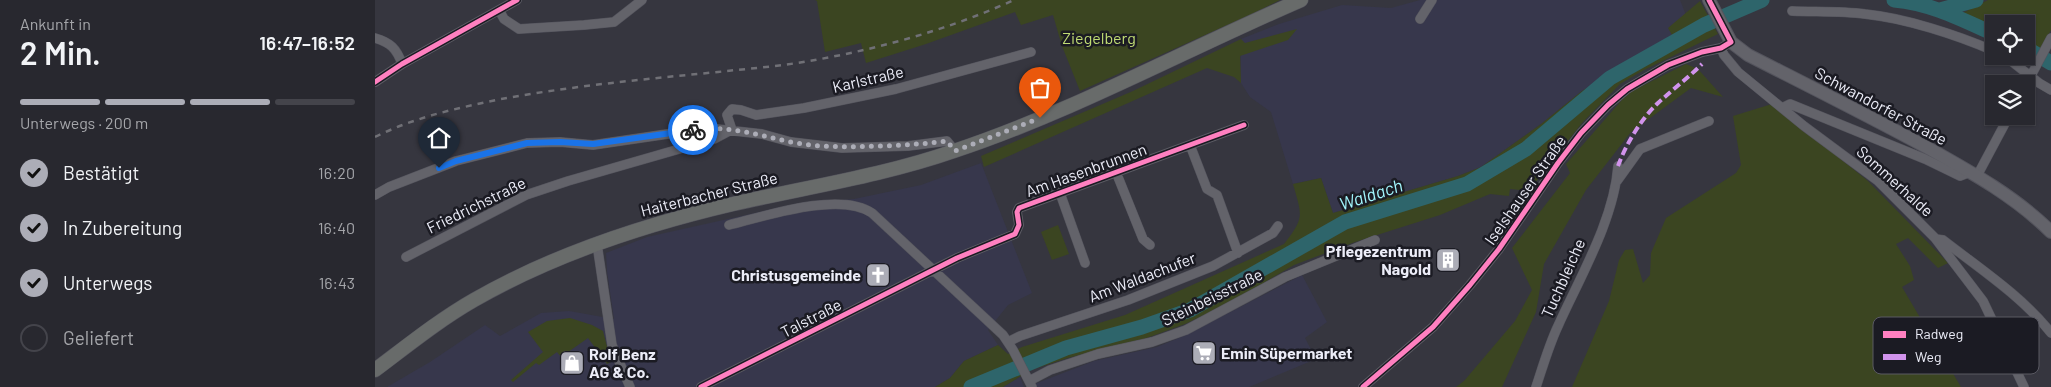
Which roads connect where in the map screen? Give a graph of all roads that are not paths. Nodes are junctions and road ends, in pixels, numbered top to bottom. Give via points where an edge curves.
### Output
1 (517, 0) edge
2 (642, 0) edge
3 (1301, 0) edge
4 (1432, 0) edge
5 (1711, 4) edge
6 (499, 10) junction
7 (1792, 11) dead end
8 (1420, 19) dead end
9 (375, 38) edge
10 (2051, 38) edge
11 (1726, 45) junction
12 (1985, 47) edge
13 (1031, 52) dead end
14 (402, 64) junction
15 (2017, 65) edge
16 (2030, 75) edge
17 (2031, 75) edge
18 (2035, 79) edge
19 (375, 82) edge
20 (2051, 90) edge
21 (1782, 108) junction
22 (1709, 121) dead end
23 (1244, 124) dead end
24 (2004, 125) edge
25 (732, 130) junction
26 (1190, 145) junction
27 (955, 151) junction
28 (1618, 166) dead end
29 (1116, 172) junction
30 (1974, 174) junction
31 (1617, 181) junction
32 (1060, 193) junction
33 (375, 196) edge
34 (729, 225) dead end
35 (1278, 226) dead end
36 (2051, 232) edge
37 (1935, 238) junction
38 (1375, 240) dead end
39 (597, 244) junction
40 (1150, 245) dead end
41 (1238, 253) junction
42 (407, 257) dead end
43 (1085, 263) dead end
44 (932, 270) junction
45 (1990, 317) edge
46 (2036, 317) edge
47 (2039, 319) edge
48 (2051, 333) edge
49 (1011, 346) junction
50 (375, 370) edge
51 (2017, 374) edge
52 (1031, 384) edge
53 (630, 387) edge
54 (701, 387) edge
55 (1363, 387) edge
56 (1536, 387) edge
57 (2023, 387) edge

1 - 6 street
2 - 6 street via 614,22 584,25 519,29 504,19
3 - 27 main road, Haiterbacher Straße via 1075,105
4 - 8 street
5 - 11 main road, Schwandorfer Straße via 1721,24
6 - 14 street
7 - 12 street via 1866,14 1912,24
9 - 14 street via 391,45
10 - 17 street
11 - 21 street, Sommerhalde via 1724,55 1738,72
11 - 30 main road, Schwandorfer Straße via 1875,119
11 - 55 street, Iselshauser Straße via 1668,65 1627,89 1608,105 1558,163 1470,286 1433,327
13 - 25 street, Karlstraße via 896,89 804,108 756,115 732,109 727,115
14 - 19 street
15 - 16 street
18 - 20 street
21 - 30 street via 1789,104 1960,176
21 - 37 street, Sommerhalde via 1878,181
22 - 31 street, Tuchbleiche via 1640,149
23 - 26 street, Am Hasenbrunnen
24 - 30 street
25 - 27 street via 842,148 947,141
25 - 33 street via 708,128 593,144 527,143 456,161 389,187
25 - 42 street, Friedrichstraße via 714,139 526,196
26 - 29 street, Am Hasenbrunnen
26 - 41 street via 1207,188 1217,194
27 - 39 main road, Haiterbacher Straße via 891,170 731,205 635,230
28 - 31 street, Tuchbleiche
29 - 32 street, Am Hasenbrunnen
29 - 40 street via 1143,239
30 - 36 main road, Schwandorfer Straße
31 - 56 street, Tuchbleiche via 1606,216 1557,328
32 - 43 street
32 - 44 street, Am Hasenbrunnen via 1019,208 1019,225 1015,234
34 - 44 street via 797,208 840,204 858,206 872,213
35 - 41 street, Am Waldachufer via 1273,233
37 - 45 street via 1983,301
37 - 46 street, Sommerhalde via 1943,240
38 - 52 street, Steinbeisstraße via 1285,277 1186,330 1051,370
39 - 50 main road, Haiterbacher Straße via 526,272 473,301
39 - 53 street via 612,345
41 - 49 street, Am Waldachufer via 1128,300 1020,336
44 - 49 street
44 - 54 street, Talstraße
47 - 48 street, Sommerhalde
49 - 52 street
51 - 57 street

